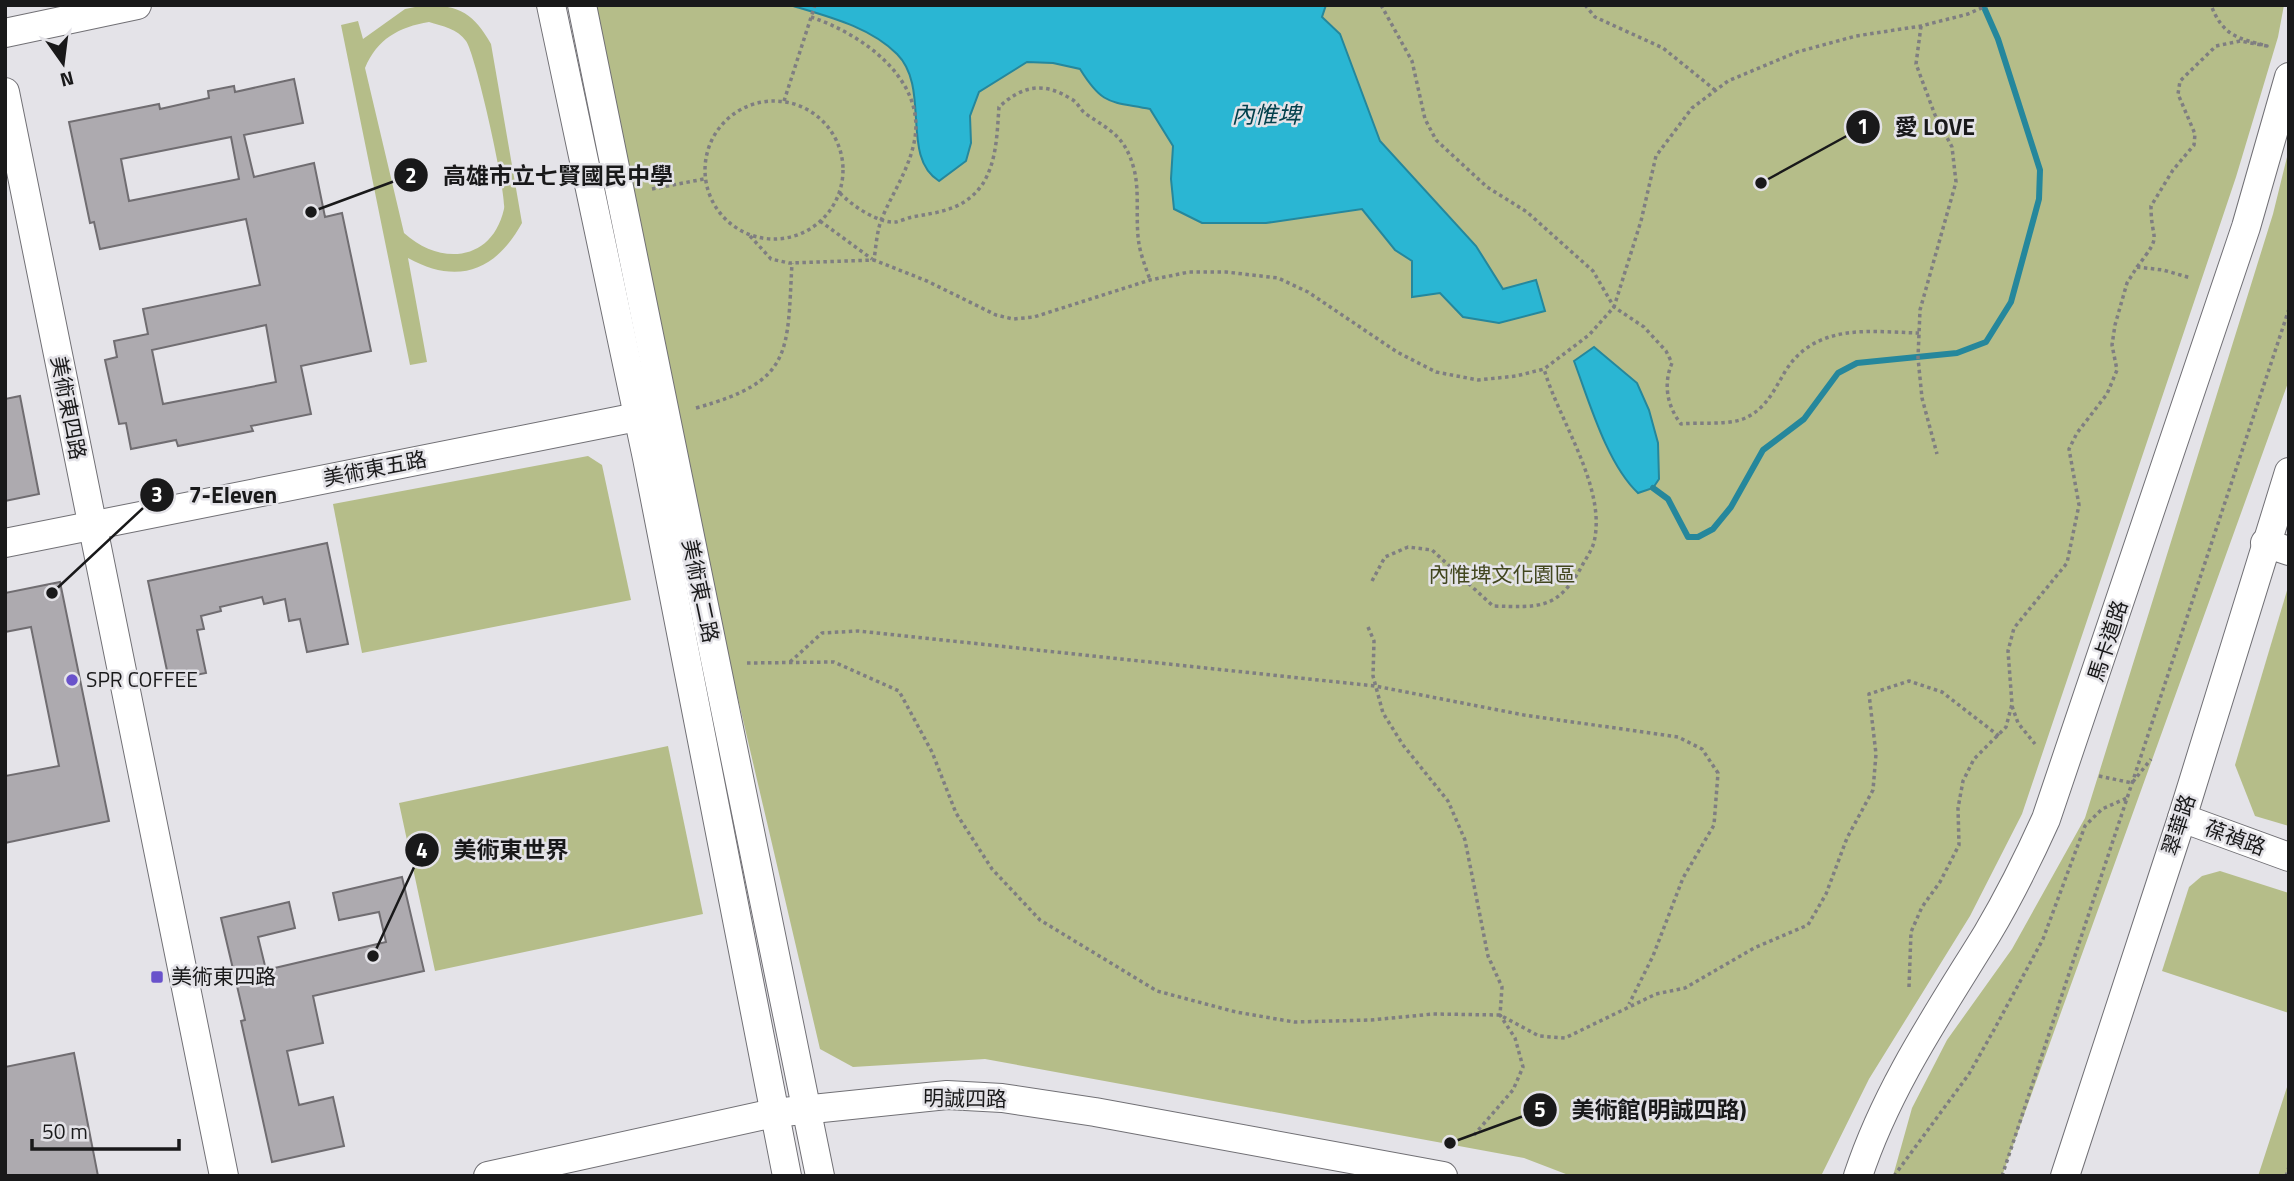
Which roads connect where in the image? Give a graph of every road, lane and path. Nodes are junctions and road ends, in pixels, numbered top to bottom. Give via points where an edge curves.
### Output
1 (137, 5) edge
2 (551, 5) edge
3 (582, 5) edge
4 (815, 5) edge
5 (1381, 5) edge
6 (1585, 5) edge
7 (1988, 5) edge
8 (2211, 5) edge
9 (811, 17) junction
10 (1922, 26) junction
11 (5, 33) edge
12 (2289, 77) edge
13 (1715, 90) junction
14 (5, 92) edge
15 (784, 102) junction
16 (704, 180) junction
17 (652, 189) dead end
18 (840, 193) junction
19 (882, 219) junction
20 (820, 221) junction
21 (749, 236) junction
22 (874, 260) junction
23 (792, 263) junction
24 (2137, 267) junction
25 (2191, 278) dead end
26 (1150, 280) junction
27 (1614, 307) junction
28 (2289, 309) edge
29 (1919, 333) junction
30 (1544, 369) junction
31 (696, 408) dead end
32 (650, 414) junction
33 (1937, 454) dead end
34 (2289, 472) edge
35 (92, 526) junction
36 (5, 543) edge
37 (2277, 547) edge
38 (1372, 581) dead end
39 (1368, 628) dead end
40 (790, 662) junction
41 (747, 663) dead end
42 (1375, 686) junction
43 (2012, 704) junction
44 (1999, 736) junction
45 (2035, 744) dead end
46 (2151, 759) dead end
47 (2099, 776) dead end
48 (2132, 783) junction
49 (2127, 798) junction
50 (2182, 818) junction
51 (2289, 857) edge
52 (1909, 988) dead end
53 (1628, 1006) junction
54 (1500, 1015) junction
55 (806, 1109) junction
56 (774, 1113) junction
57 (1474, 1135) dead end
58 (2289, 1167) edge
59 (224, 1176) edge
60 (488, 1176) edge
61 (787, 1176) edge
62 (820, 1176) edge
63 (1443, 1176) edge
64 (1858, 1176) edge
65 (1894, 1176) edge
66 (2002, 1176) edge
67 (2066, 1176) edge
68 (2286, 1176) edge

1 - 11 street
2 - 32 street, 美術東二路
3 - 32 street, 美術東二路
4 - 9 path
5 - 27 path via 1412,61 1425,119 1436,140 1487,187 1527,212 1594,271
6 - 13 path via 1595,17 1663,48
7 - 10 path
8 - 24 path via 2220,27 2267,46 2240,41 2216,46 2180,81 2178,94 2195,134 2194,145 2151,206 2157,233
9 - 15 path
9 - 19 path via 883,57 901,77 909,98 915,141
10 - 13 path via 1856,36 1797,52 1727,80
10 - 29 path via 1916,64 1952,147 1956,181 1927,277
12 - 64 street, 馬卡道路 via 2246,227 2046,820 1993,924 1899,1077
13 - 27 path via 1692,108 1656,156
14 - 35 street, 美術東四路
15 - 16 path via 742,108 725,121 712,138
15 - 18 path via 812,113 834,134 842,153
16 - 17 path
16 - 21 path via 719,214
18 - 19 path
18 - 20 path
19 - 22 path
19 - 26 path via 895,222 942,214 960,205 982,185 995,152 999,107 1016,92 1034,87 1057,91 1114,131 1128,153 1134,170 1139,245
20 - 21 path via 793,237
20 - 22 path
21 - 23 path via 771,260
22 - 23 path
22 - 26 path via 1013,319 1034,317
23 - 31 path via 788,335 779,363 737,396
24 - 25 path
24 - 43 path via 2127,283 2115,324 2112,345 2117,370 2107,394 2070,449 2079,505 2067,563 2014,628 2008,651
26 - 30 path via 1189,272 1278,278 1436,372 1478,380
27 - 29 path via 1632,317 1666,351 1672,363 1668,397 1681,424 1741,419 1762,407 1787,368 1808,349 1842,332 1885,329
27 - 30 path via 1589,335
28 - 48 path
29 - 33 path via 1922,398
30 - 38 path via 1585,470 1597,515 1594,544 1565,590 1540,607 1493,606 1445,559 1432,550 1408,547 1385,557
32 - 35 street, 美術東五路
32 - 55 street, 美術東二路
32 - 56 street, 美術東二路
34 - 37 street, 翠華路
35 - 36 street, 美術東五路
35 - 59 street, 美術東四路
37 - 50 street, 翠華路
39 - 42 path via 1374,641
40 - 41 path
40 - 42 path via 822,633 858,631
40 - 54 path via 834,662 899,691 932,752 956,813 992,869 1040,920 1157,991 1294,1022
42 - 53 path via 1524,715 1678,737 1702,748 1718,773 1714,825 1683,878
42 - 54 path via 1383,713 1448,801 1465,840 1488,956 1502,987
43 - 44 path
43 - 45 path via 2018,723
44 - 52 path via 1974,758 1963,781 1959,845 1911,932
44 - 53 path via 1931,688 1909,681 1869,694 1876,754 1872,790 1808,925 1754,948 1685,988
46 - 48 path
47 - 48 path
48 - 49 path
49 - 65 path via 2102,809 2085,826 2043,939 2001,1017 1969,1074
49 - 66 path
50 - 51 street, 葆禎路
50 - 67 street, 翠華路
53 - 54 path via 1565,1038 1539,1036
54 - 57 path via 1515,1038 1523,1067 1513,1090
55 - 56 street, 明誠四路
55 - 62 street, 美術東二路
55 - 63 street, 明誠四路 via 947,1095 1002,1098
56 - 60 street, 明誠四路
56 - 61 street, 美術東二路
58 - 68 path

